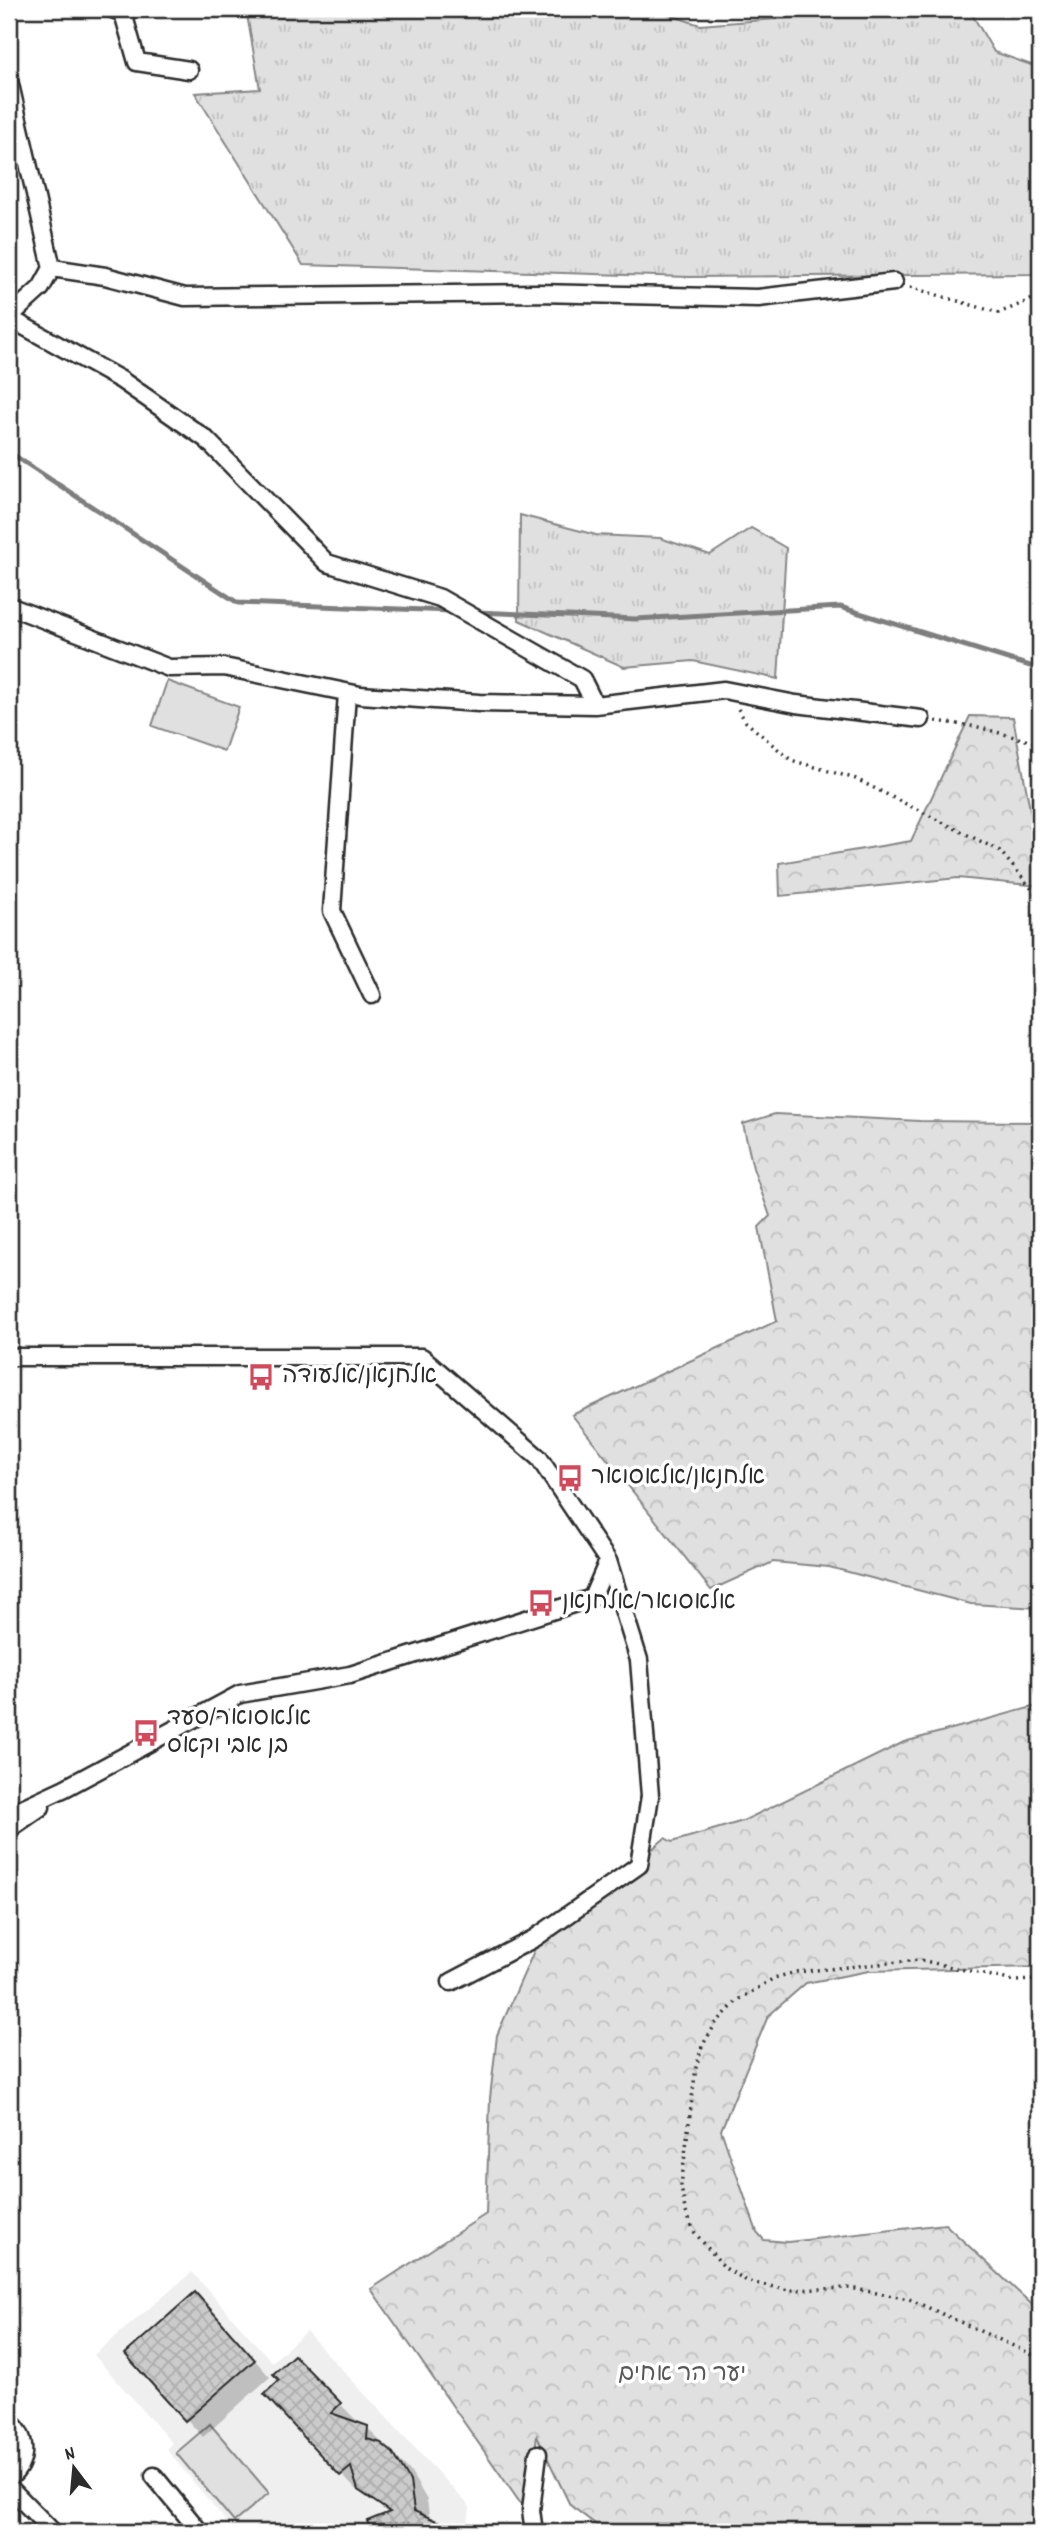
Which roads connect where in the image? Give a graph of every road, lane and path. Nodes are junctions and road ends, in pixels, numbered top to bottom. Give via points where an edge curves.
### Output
1 (112, 9) edge
2 (189, 70) dead end
3 (9, 80) edge
4 (52, 268) junction
5 (894, 282) joint
6 (1040, 296) edge
7 (9, 317) edge
8 (9, 606) edge
9 (724, 690) junction
10 (347, 693) junction
11 (595, 705) junction
12 (921, 719) joint
13 (1040, 744) edge
14 (1040, 898) edge
15 (372, 995) dead end
16 (9, 1357) edge
17 (608, 1561) junction
18 (65, 1788) junction
19 (9, 1814) edge
20 (9, 1829) edge
21 (1040, 1980) edge
22 (451, 1982) dead end
23 (1040, 2358) edge
24 (9, 2421) edge
25 (538, 2454) dead end
26 (154, 2476) dead end
27 (9, 2478) edge
28 (9, 2487) edge
29 (53, 2532) edge
30 (200, 2532) edge
31 (534, 2532) edge

1 - 2 street via 123,13 137,62
3 - 4 street
4 - 5 street via 185,297 537,293 758,298
4 - 7 street via 41,288
5 - 6 path via 999,313
7 - 11 street via 121,380 206,439 327,563 440,598 582,679
8 - 10 street via 169,668 224,667
9 - 11 street
9 - 12 street
9 - 14 path via 746,722 791,760 856,779 1000,851
10 - 11 street via 479,703
10 - 15 street via 332,911
12 - 13 path via 978,727
16 - 17 street via 422,1357 539,1458
17 - 18 street via 592,1598 350,1675 240,1694
17 - 22 street via 639,1660 650,1796 639,1864 534,1938
18 - 19 street
18 - 20 street
21 - 23 path via 1014,1981 920,1960 774,1978 737,2001 702,2046 695,2067 681,2186 695,2233 725,2268 749,2282 789,2290 850,2288 909,2299
24 - 27 street via 20,2433 23,2455
25 - 31 street via 531,2510
26 - 30 street
28 - 29 street

